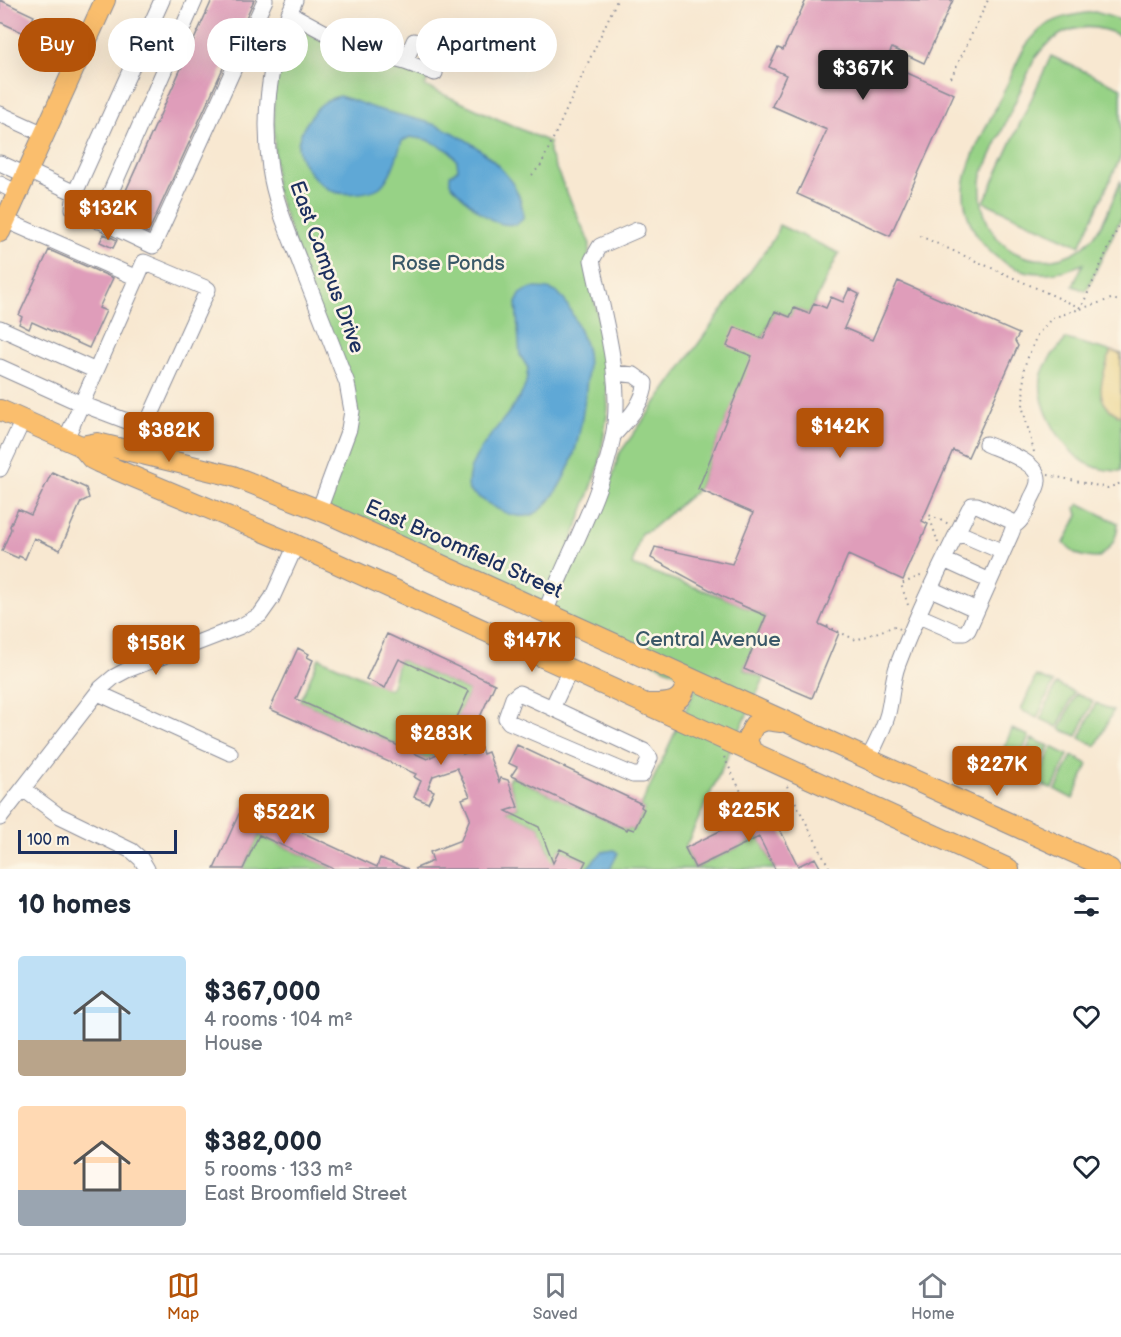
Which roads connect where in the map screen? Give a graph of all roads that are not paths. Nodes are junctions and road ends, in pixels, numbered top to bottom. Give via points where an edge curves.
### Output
1 (105, 0) edge
2 (162, 0) edge
3 (265, 0) edge
4 (192, 1) edge
5 (292, 6) edge
6 (414, 41) dead end
7 (405, 62) junction
8 (435, 73) dead end
9 (0, 114) edge
10 (44, 134) junction
11 (0, 163) edge
12 (18, 181) edge
13 (75, 193) junction
14 (98, 221) junction
15 (2, 225) edge
16 (637, 230) dead end
17 (137, 278) junction
18 (0, 328) edge
19 (0, 367) edge
20 (96, 371) junction
21 (615, 373) junction
22 (82, 404) junction
23 (0, 410) edge
24 (22, 420) junction
25 (613, 436) junction
26 (74, 442) junction
27 (986, 444) dead end
28 (204, 469) junction
29 (0, 470) edge
30 (182, 496) junction
31 (319, 510) junction
32 (1014, 526) junction
33 (954, 528) junction
34 (296, 545) junction
35 (1003, 552) junction
36 (942, 555) junction
37 (990, 581) junction
38 (931, 589) junction
39 (977, 610) junction
40 (545, 613) junction
41 (915, 615) junction
42 (570, 670) junction
43 (679, 673) junction
44 (98, 693) junction
45 (646, 704) junction
46 (552, 708) junction
47 (792, 725) junction
48 (752, 752) junction
49 (230, 753) dead end
50 (868, 760) junction
51 (22, 789) junction
52 (0, 818) edge
53 (147, 869) edge
54 (1010, 869) edge
55 (1110, 869) edge

1 - 10 main road
2 - 13 street
3 - 14 street via 153,246
4 - 14 street
5 - 7 street via 354,48
5 - 31 street, East Campus Drive via 271,71 270,168 280,211 347,383 351,404 344,444
6 - 7 street
7 - 8 street
9 - 10 street
10 - 12 main road
11 - 12 street
12 - 13 street
12 - 15 main road
13 - 14 street via 73,208
15 - 17 street
16 - 21 street via 600,246 592,260
17 - 20 street
17 - 22 street via 144,262 208,288 145,428
18 - 20 street
19 - 22 street
20 - 22 street
21 - 25 street
21 - 25 street via 639,377 645,383 645,391
22 - 26 street
23 - 24 main road, East Broomfield Street
24 - 26 main road, East Broomfield Street
24 - 29 street
25 - 40 street via 601,482
26 - 28 main road, East Broomfield Street via 97,443
26 - 30 main road, East Broomfield Street via 92,459
27 - 32 street via 1025,461 1037,474 1036,488 1022,521
28 - 30 main road via 184,474
28 - 31 main road, East Broomfield Street via 247,480
30 - 34 main road, East Broomfield Street
31 - 40 main road, East Broomfield Street
32 - 33 street via 1011,521 972,505
32 - 35 street
33 - 35 street
33 - 36 street
34 - 42 main road, East Broomfield Street
34 - 44 street via 269,606 260,615 242,626 120,673
35 - 37 street
36 - 37 street
36 - 38 street
37 - 39 street
38 - 39 street
38 - 41 street
39 - 41 street via 964,633
40 - 43 main road, East Broomfield Street
41 - 50 street via 894,674 888,716
42 - 45 main road, East Broomfield Street
42 - 46 street
43 - 45 main road via 686,683 679,699 668,704
43 - 47 main road, East Broomfield Street
44 - 49 street
44 - 51 street
45 - 48 main road, East Broomfield Street
46 - 46 street via 519,693 513,698 506,718 633,775 645,772 650,758 644,751
47 - 48 main road via 766,720 754,725 747,740
47 - 50 main road, East Broomfield Street
48 - 54 main road, East Broomfield Street
50 - 55 main road, East Broomfield Street
51 - 52 street
51 - 53 street via 58,815 132,851

